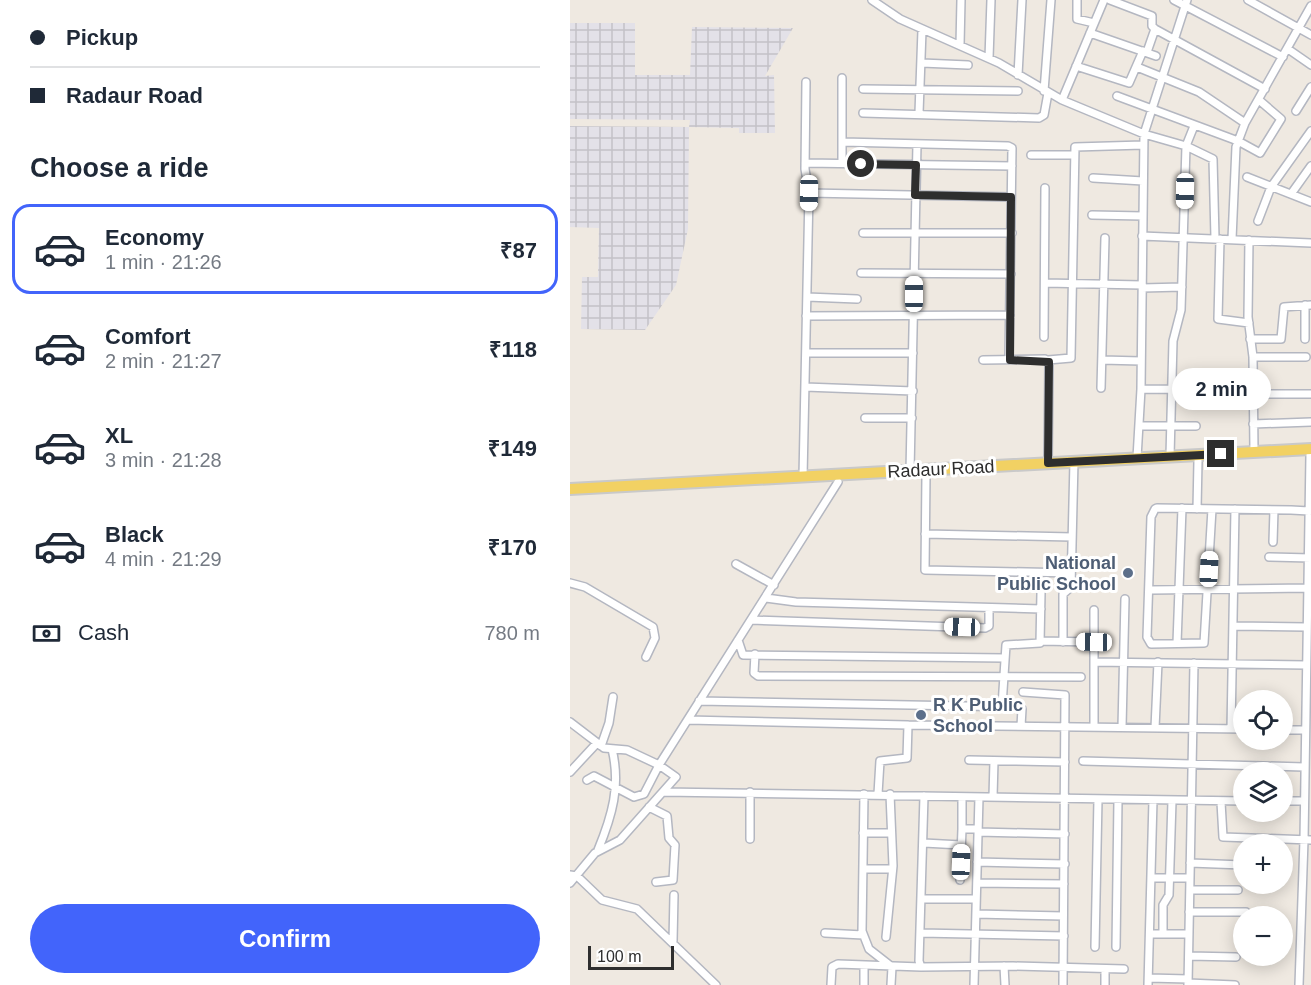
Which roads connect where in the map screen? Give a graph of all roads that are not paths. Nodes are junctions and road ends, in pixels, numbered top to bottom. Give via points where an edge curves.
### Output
1 (872, 0) edge
2 (961, 0) edge
3 (991, 0) edge
4 (1022, 0) edge
5 (1051, 0) edge
6 (1077, 0) edge
7 (1104, 0) edge
8 (1110, 0) edge
9 (1174, 0) edge
10 (1248, 0) edge
11 (1186, 3) edge
12 (1311, 6) edge
13 (1094, 23) junction
14 (1299, 28) junction
15 (1155, 29) junction
16 (922, 30) junction
17 (1090, 33) junction
18 (1311, 35) edge
19 (1174, 39) junction
20 (960, 45) junction
21 (1288, 49) junction
22 (1145, 51) junction
23 (1156, 56) dead end
24 (1283, 57) junction
25 (989, 58) junction
26 (922, 63) junction
27 (968, 65) dead end
28 (1311, 65) edge
29 (1076, 66) junction
30 (1137, 67) junction
31 (1018, 75) junction
32 (1162, 76) junction
33 (842, 78) dead end
34 (806, 82) dead end
35 (1311, 87) edge
36 (921, 88) junction
37 (863, 89) dead end
38 (1265, 89) junction
39 (1018, 91) dead end
40 (1046, 92) junction
41 (1117, 96) dead end
42 (1062, 100) junction
43 (1258, 100) junction
44 (1152, 111) junction
45 (1296, 111) dead end
46 (863, 113) dead end
47 (920, 113) junction
48 (1245, 123) junction
49 (1194, 126) junction
50 (1311, 131) edge
51 (1144, 134) junction
52 (1238, 141) junction
53 (843, 142) junction
54 (917, 144) junction
55 (1143, 145) junction
56 (1186, 146) junction
57 (1031, 155) dead end
58 (1073, 155) junction
59 (805, 163) junction
60 (842, 164) junction
61 (916, 165) junction
62 (1012, 166) junction
63 (1311, 166) edge
64 (1247, 177) dead end
65 (1093, 178) dead end
66 (1143, 181) junction
67 (1271, 187) junction
68 (1045, 188) dead end
69 (809, 193) junction
70 (1291, 194) junction
71 (915, 195) junction
72 (1011, 197) junction
73 (1311, 202) edge
74 (1092, 215) dead end
75 (1143, 216) junction
76 (1258, 221) dead end
77 (863, 233) dead end
78 (1012, 233) junction
79 (914, 234) junction
80 (1142, 236) junction
81 (1185, 237) junction
82 (1105, 238) dead end
83 (1217, 238) junction
84 (1232, 239) junction
85 (1249, 240) junction
86 (1311, 243) edge
87 (861, 273) dead end
88 (914, 274) junction
89 (1011, 274) junction
90 (1045, 283) junction
91 (1073, 283) junction
92 (1104, 284) junction
93 (1142, 286) junction
94 (1182, 287) junction
95 (807, 297) junction
96 (857, 299) dead end
97 (1308, 305) edge
98 (913, 315) junction
99 (1010, 315) junction
100 (806, 316) junction
101 (1248, 323) junction
102 (1044, 337) dead end
103 (1250, 339) junction
104 (1305, 339) dead end
105 (806, 353) junction
106 (913, 353) junction
107 (1253, 357) junction
108 (1306, 357) dead end
109 (983, 360) dead end
110 (1010, 360) junction
111 (1048, 360) junction
112 (1102, 360) junction
113 (1141, 361) junction
114 (805, 387) junction
115 (1101, 388) dead end
116 (1141, 389) junction
117 (1172, 390) junction
118 (913, 391) junction
119 (1253, 392) junction
120 (1311, 394) edge
121 (865, 418) dead end
122 (912, 418) junction
123 (1311, 422) edge
124 (1254, 424) junction
125 (1139, 426) junction
126 (1171, 426) junction
127 (1196, 426) dead end
128 (1254, 452) junction
129 (1311, 453) edge
130 (1170, 456) junction
131 (1137, 458) junction
132 (1198, 461) junction
133 (1048, 463) junction
134 (1074, 464) junction
135 (910, 471) junction
136 (926, 475) junction
137 (803, 477) junction
138 (838, 482) junction
139 (570, 489) edge
140 (570, 494) edge
141 (1182, 508) junction
142 (1197, 508) junction
143 (1212, 509) junction
144 (1235, 509) junction
145 (1274, 510) junction
146 (1309, 511) junction
147 (1310, 523) edge
148 (925, 534) junction
149 (1072, 537) junction
150 (1273, 542) dead end
151 (1269, 556) dead end
152 (1310, 558) edge
153 (736, 564) dead end
154 (1071, 573) junction
155 (570, 583) edge
156 (774, 585) junction
157 (1307, 588) junction
158 (1208, 589) junction
159 (1151, 590) junction
160 (1179, 590) junction
161 (1233, 590) junction
162 (1041, 593) dead end
163 (766, 598) junction
164 (1125, 599) dead end
165 (989, 608) junction
166 (1041, 609) junction
167 (1094, 610) dead end
168 (752, 620) junction
169 (1233, 626) junction
170 (1306, 627) junction
171 (738, 640) junction
172 (1040, 640) junction
173 (1063, 642) junction
174 (1094, 642) junction
175 (1177, 643) junction
176 (755, 654) junction
177 (646, 657) dead end
178 (1005, 658) junction
179 (1094, 662) junction
180 (1125, 662) junction
181 (1158, 662) junction
182 (1194, 663) junction
183 (1232, 663) junction
184 (1306, 665) junction
185 (1081, 677) dead end
186 (1005, 678) junction
187 (1023, 692) dead end
188 (614, 697) dead end
189 (699, 701) junction
190 (1002, 706) junction
191 (688, 720) junction
192 (570, 722) edge
193 (908, 725) junction
194 (1021, 726) junction
195 (1065, 727) junction
196 (1094, 727) junction
197 (1122, 728) junction
198 (1155, 728) junction
199 (1192, 729) junction
200 (1231, 729) joint
201 (1293, 730) edge
202 (1305, 730) junction
203 (599, 744) junction
204 (612, 749) junction
205 (969, 760) dead end
206 (994, 761) junction
207 (1083, 761) dead end
208 (1065, 762) junction
209 (1192, 764) junction
210 (660, 765) junction
211 (1304, 766) junction
212 (570, 772) edge
213 (587, 780) dead end
214 (617, 786) junction
215 (663, 792) junction
216 (750, 792) junction
217 (864, 794) junction
218 (878, 794) junction
219 (890, 795) junction
220 (924, 796) junction
221 (962, 797) junction
222 (979, 797) junction
223 (993, 797) junction
224 (1065, 799) junction
225 (1098, 799) junction
226 (1118, 800) junction
227 (1153, 800) junction
228 (1172, 801) junction
229 (1191, 801) junction
230 (1233, 801) edge
231 (1293, 801) edge
232 (1304, 801) junction
233 (1221, 802) junction
234 (650, 807) junction
235 (1308, 819) edge
236 (962, 829) junction
237 (978, 830) junction
238 (863, 833) junction
239 (890, 833) junction
240 (1065, 834) junction
241 (750, 839) dead end
242 (1307, 840) edge
243 (924, 843) junction
244 (962, 845) junction
245 (598, 850) junction
246 (977, 862) junction
247 (1190, 863) junction
248 (1065, 864) junction
249 (1233, 865) edge
250 (863, 868) junction
251 (892, 870) junction
252 (573, 875) edge
253 (1152, 878) junction
254 (1170, 878) junction
255 (1190, 878) junction
256 (960, 880) dead end
257 (656, 882) dead end
258 (570, 883) edge
259 (977, 883) junction
260 (1064, 884) junction
261 (1190, 890) junction
262 (1233, 890) edge
263 (674, 895) dead end
264 (922, 898) junction
265 (976, 899) junction
266 (1189, 912) junction
267 (1233, 912) edge
268 (976, 914) junction
269 (1064, 915) junction
270 (825, 933) dead end
271 (921, 933) junction
272 (976, 933) junction
273 (1150, 934) junction
274 (1163, 934) junction
275 (1189, 934) junction
276 (862, 935) junction
277 (1064, 936) junction
278 (886, 937) dead end
279 (673, 941) junction
280 (1095, 947) dead end
281 (1116, 948) dead end
282 (869, 949) junction
283 (1189, 956) junction
284 (1233, 957) edge
285 (866, 965) junction
286 (892, 966) junction
287 (975, 966) junction
288 (1005, 966) junction
289 (921, 967) junction
290 (1064, 967) junction
291 (1105, 969) junction
292 (1124, 969) dead end
293 (1149, 982) edge
294 (1188, 982) edge
295 (716, 985) edge
296 (831, 985) edge
297 (864, 985) edge
298 (891, 985) edge
299 (974, 985) edge
300 (1005, 985) edge
301 (1063, 985) edge
302 (1105, 985) edge
303 (1234, 985) edge
304 (1299, 985) edge

1 - 16 street
2 - 20 street
3 - 25 street
4 - 31 street
5 - 40 street
6 - 13 street via 1077,19
7 - 13 street
8 - 15 street via 1152,16
9 - 11 street
10 - 14 street
11 - 19 street
11 - 24 street
12 - 14 street
13 - 17 street
14 - 18 street
14 - 21 street
15 - 19 street
15 - 22 street
16 - 20 street
16 - 26 street
17 - 22 street
17 - 29 street
19 - 32 street
19 - 38 street
20 - 25 street
21 - 24 street
21 - 28 street
22 - 23 street
22 - 30 street
24 - 38 street
25 - 31 street
26 - 27 street
26 - 36 street
29 - 30 street via 1126,83
29 - 42 street
30 - 32 street
31 - 40 street
32 - 44 street
32 - 48 street via 1199,92
33 - 53 street
34 - 59 street
35 - 45 street
36 - 37 street
36 - 39 street
36 - 47 street
38 - 43 street
40 - 42 street
40 - 47 street via 1044,115 1038,118
41 - 44 street
42 - 51 street
43 - 48 street
43 - 52 street via 1280,115 1281,121 1262,152
44 - 49 street
44 - 51 street
46 - 47 street
48 - 52 street
49 - 52 street
49 - 56 street
50 - 67 street
51 - 55 street
51 - 56 street
52 - 84 street
53 - 54 street
53 - 60 street
54 - 61 street
54 - 62 street via 1010,147
55 - 58 street via 1078,145
55 - 66 street
56 - 81 street
56 - 83 street via 1215,162
57 - 58 street
58 - 91 street
59 - 60 street
59 - 69 street
60 - 61 street
61 - 62 street
61 - 71 street
62 - 72 street
63 - 70 street
64 - 67 street
65 - 66 street
66 - 75 street
67 - 70 street
67 - 76 street
68 - 90 street
69 - 71 street
69 - 95 street
70 - 73 street
71 - 72 street
71 - 79 street
72 - 78 street
74 - 75 street
75 - 80 street
77 - 79 street
78 - 79 street
78 - 89 street
79 - 88 street
80 - 81 street
80 - 93 street
81 - 83 street
81 - 94 street
82 - 92 street
83 - 84 street
83 - 101 street via 1218,320
84 - 85 street
85 - 86 street
85 - 101 street
87 - 88 street
88 - 89 street
88 - 98 street
89 - 99 street
90 - 91 street
90 - 102 street
91 - 92 street
91 - 111 street via 1071,358
92 - 93 street
92 - 112 street
93 - 94 street
93 - 113 street
94 - 117 street via 1180,316 1173,337
95 - 96 street
95 - 100 street
97 - 103 street via 1284,307 1281,339
97 - 104 street
98 - 99 street
98 - 100 street
98 - 106 street
99 - 110 street
100 - 105 street
101 - 103 street
103 - 107 street
105 - 106 street
105 - 114 street
106 - 118 street
107 - 108 street
107 - 119 street
109 - 110 street
110 - 111 street
111 - 133 street
112 - 113 street
112 - 115 street
113 - 116 street
114 - 118 street
114 - 137 street
116 - 117 street
116 - 125 street
117 - 119 street
117 - 126 street
118 - 122 street
119 - 120 street
119 - 124 street
121 - 122 street
122 - 135 street
123 - 124 street
124 - 128 street
125 - 126 street
125 - 131 street
126 - 127 street
126 - 130 street
128 - 129 main road, Radaur Road
128 - 130 main road, Radaur Road
129 - 132 main road, Radaur Road
129 - 146 street
130 - 131 main road, Radaur Road
131 - 134 main road, Radaur Road
132 - 134 main road, Radaur Road
132 - 142 street
133 - 134 main road, Radaur Road
133 - 135 main road, Radaur Road
134 - 136 main road, Radaur Road
134 - 149 street
135 - 137 main road, Radaur Road
136 - 138 main road, Radaur Road
136 - 148 street
137 - 139 main road, Radaur Road
138 - 140 main road, Radaur Road
138 - 156 street
141 - 142 street
141 - 159 street via 1152,511
141 - 160 street
142 - 143 street
143 - 144 street
143 - 158 street
144 - 145 street
144 - 161 street
145 - 146 street
145 - 150 street
146 - 147 street
147 - 152 street
148 - 149 street
148 - 154 street via 925,570
149 - 154 street
151 - 152 street
152 - 157 street
153 - 156 street
154 - 173 street via 1071,589 1063,594
155 - 177 street via 585,587 653,627 654,638
156 - 163 street
157 - 161 street
157 - 170 street
158 - 160 street
158 - 161 street
158 - 175 street via 1204,643
159 - 160 street
159 - 175 street via 1148,639 1151,644
160 - 175 street
161 - 169 street
162 - 166 street
163 - 165 street
163 - 168 street
164 - 180 street
165 - 166 street
165 - 168 street via 989,626 985,628
166 - 172 street
167 - 174 street
168 - 171 street
169 - 170 street
169 - 183 street
170 - 184 street
171 - 176 street via 742,654
171 - 189 street
172 - 173 street
172 - 178 street via 1037,645 1007,644
173 - 174 street
174 - 179 street
176 - 178 street
176 - 186 street via 754,673 758,676
178 - 186 street
179 - 180 street
179 - 196 street
180 - 181 street
180 - 197 street
181 - 182 street
181 - 198 street
182 - 183 street
182 - 199 street
183 - 184 street
183 - 200 street
184 - 202 street
185 - 186 street
186 - 190 street
187 - 195 street via 1063,694
188 - 203 street
189 - 190 street
189 - 191 street
190 - 194 street via 1021,707
191 - 193 street
191 - 210 street
192 - 203 street
193 - 194 street
193 - 218 street via 908,758 880,761
194 - 195 street
195 - 196 street
195 - 208 street
196 - 197 street
197 - 198 street
198 - 199 street
199 - 200 street
199 - 209 street
201 - 202 street
202 - 211 street
203 - 204 street
203 - 212 street
204 - 210 street via 627,750
204 - 214 street
205 - 206 street
206 - 208 street
206 - 223 street
207 - 209 street
208 - 224 street
209 - 211 street
209 - 229 street
210 - 214 street via 640,797
210 - 215 street via 676,777
211 - 232 street
213 - 214 street via 594,776
214 - 245 street
215 - 216 street
215 - 234 street
216 - 217 street
216 - 241 street
217 - 218 street
217 - 238 street
218 - 219 street
219 - 220 street
219 - 239 street
220 - 221 street
220 - 243 street
221 - 222 street
221 - 236 street
222 - 223 street
222 - 237 street
223 - 224 street
224 - 225 street
224 - 240 street
225 - 226 street
225 - 280 street
226 - 227 street
226 - 281 street
227 - 228 street
227 - 253 street
228 - 229 street
228 - 254 street
229 - 233 street
229 - 247 street
230 - 233 street
231 - 232 street
232 - 235 street
233 - 242 street via 1223,837
234 - 245 street via 615,845
234 - 257 street via 667,816 669,838 675,845 673,880
235 - 242 street
236 - 237 street
236 - 244 street
237 - 240 street
237 - 246 street
238 - 239 street
238 - 250 street
239 - 251 street
240 - 248 street
242 - 304 street
243 - 244 street
243 - 264 street
244 - 256 street
245 - 252 street
246 - 248 street
246 - 259 street
247 - 249 street
247 - 255 street
248 - 260 street
250 - 251 street
250 - 276 street
251 - 278 street
252 - 258 street
252 - 279 street via 603,900 637,909
253 - 254 street
253 - 273 street
254 - 255 street
254 - 274 street via 1169,898 1163,905
255 - 261 street
259 - 260 street
259 - 265 street
260 - 269 street
261 - 262 street
261 - 266 street
263 - 279 street
264 - 265 street
264 - 271 street
265 - 268 street
266 - 267 street
266 - 275 street
268 - 269 street
268 - 272 street
269 - 277 street
270 - 276 street
271 - 272 street
271 - 289 street
272 - 277 street
272 - 287 street
273 - 274 street
273 - 293 street
274 - 275 street
275 - 283 street
276 - 282 street
277 - 290 street
279 - 295 street
282 - 285 street
282 - 286 street
283 - 284 street
283 - 294 street
285 - 286 street
285 - 296 street via 834,965
285 - 297 street
286 - 289 street
286 - 298 street
287 - 288 street
287 - 289 street
287 - 299 street
288 - 290 street
288 - 300 street
290 - 291 street
290 - 301 street
291 - 292 street
291 - 302 street
293 - 294 street
294 - 303 street

